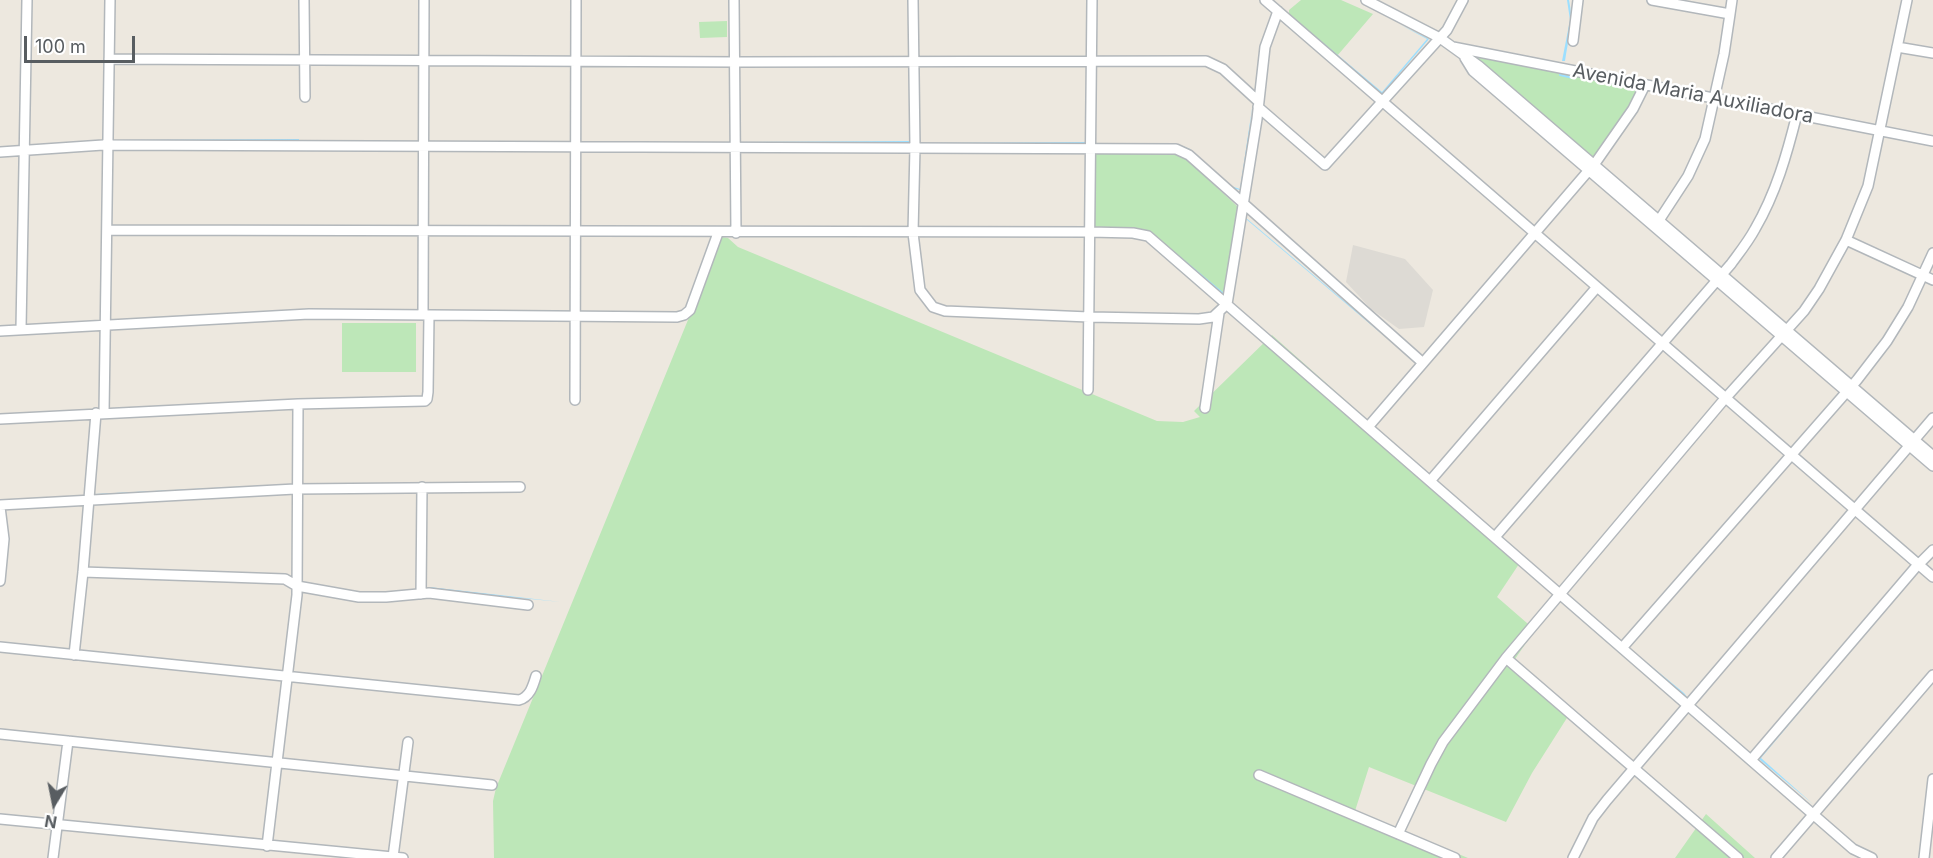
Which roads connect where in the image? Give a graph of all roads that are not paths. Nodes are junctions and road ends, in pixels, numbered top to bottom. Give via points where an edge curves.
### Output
1 (27, 0) edge
2 (110, 0) edge
3 (304, 0) edge
4 (424, 0) edge
5 (576, 0) edge
6 (734, 0) edge
7 (913, 0) edge
8 (1092, 0) edge
9 (1265, 0) edge
10 (1366, 0) edge
11 (1463, 0) edge
12 (1578, 0) edge
13 (1652, 0) edge
14 (1732, 0) edge
15 (1906, 0) edge
16 (1276, 7) edge
17 (1730, 14) junction
18 (1440, 38) junction
19 (1573, 41) dead end
20 (1452, 47) junction
21 (1897, 47) junction
22 (1933, 53) edge
23 (109, 60) junction
24 (304, 60) junction
25 (914, 60) junction
26 (424, 61) junction
27 (576, 61) junction
28 (1091, 61) junction
29 (734, 62) junction
30 (1645, 84) junction
31 (305, 97) dead end
32 (1714, 98) junction
33 (1382, 100) junction
34 (1258, 104) junction
35 (1797, 114) junction
36 (1880, 131) junction
37 (1933, 141) edge
38 (108, 145) junction
39 (424, 146) junction
40 (576, 147) junction
41 (735, 147) junction
42 (915, 147) junction
43 (1090, 148) junction
44 (25, 151) junction
45 (0, 152) edge
46 (1591, 167) junction
47 (1243, 203) junction
48 (1657, 224) junction
49 (107, 230) junction
50 (424, 231) junction
51 (575, 232) junction
52 (718, 232) junction
53 (1089, 232) junction
54 (736, 233) junction
55 (913, 233) junction
56 (1535, 233) junction
57 (1846, 240) junction
58 (1933, 253) edge
59 (1923, 275) junction
60 (1719, 278) junction
61 (1933, 280) edge
62 (1597, 287) junction
63 (1227, 304) junction
64 (1219, 313) junction
65 (426, 315) junction
66 (575, 316) junction
67 (1089, 317) junction
68 (105, 325) junction
69 (21, 330) junction
70 (0, 331) edge
71 (1784, 333) junction
72 (1662, 344) junction
73 (1423, 363) junction
74 (1849, 389) junction
75 (1088, 390) dead end
76 (1725, 398) junction
77 (575, 400) dead end
78 (298, 404) junction
79 (1204, 408) dead end
80 (100, 413) junction
81 (0, 418) edge
82 (1933, 418) edge
83 (1368, 427) junction
84 (1912, 443) junction
85 (1791, 455) junction
86 (1933, 456) edge
87 (1933, 466) edge
88 (1430, 481) junction
89 (520, 487) dead end
90 (422, 488) junction
91 (298, 489) junction
92 (89, 500) junction
93 (0, 506) edge
94 (1854, 510) junction
95 (1495, 537) junction
96 (1933, 550) edge
97 (1918, 565) junction
98 (83, 572) junction
99 (1933, 577) edge
100 (0, 581) edge
101 (297, 586) junction
102 (421, 594) junction
103 (1560, 594) junction
104 (528, 605) dead end
105 (0, 647) edge
106 (1622, 648) junction
107 (74, 655) junction
108 (1506, 658) junction
109 (1933, 675) edge
110 (536, 676) dead end
111 (287, 677) junction
112 (1687, 704) junction
113 (0, 734) edge
114 (68, 741) junction
115 (408, 742) dead end
116 (1751, 760) junction
117 (277, 763) junction
118 (1634, 768) junction
119 (403, 775) junction
120 (1259, 775) dead end
121 (1933, 779) edge
122 (492, 785) dead end
123 (1814, 814) junction
124 (0, 819) edge
125 (56, 824) junction
126 (1398, 834) junction
127 (267, 846) junction
128 (393, 857) edge
129 (53, 858) edge
130 (403, 858) edge
131 (1455, 858) edge
132 (1573, 858) edge
133 (1738, 858) edge
134 (1776, 858) edge
135 (1872, 858) edge
136 (1924, 858) edge

1 - 44 street
2 - 23 street
3 - 24 street
4 - 26 street
5 - 27 street
6 - 29 street
7 - 25 street
8 - 28 street
9 - 16 street
10 - 18 street
11 - 18 street
12 - 19 street
13 - 17 street
14 - 17 street
15 - 21 street
16 - 33 street
16 - 34 street
17 - 32 street
18 - 20 street
18 - 33 street
20 - 30 street, Avenida Maria Auxiliadora
20 - 46 street via 1479,66
21 - 22 street
21 - 36 street
23 - 24 street
23 - 38 street
24 - 26 street
24 - 31 street
25 - 28 street
25 - 29 street
25 - 42 street
26 - 27 street
26 - 39 street
27 - 29 street
27 - 40 street
28 - 34 street via 1206,61 1223,69
28 - 43 street
29 - 41 street
30 - 32 street, Avenida Maria Auxiliadora
30 - 46 street
32 - 35 street, Avenida Maria Auxiliadora
32 - 48 street via 1698,155
33 - 34 street via 1325,165
33 - 56 street
34 - 47 street
35 - 36 street, Avenida Maria Auxiliadora
35 - 60 street via 1773,193 1755,230
36 - 37 street, Avenida Maria Auxiliadora
36 - 57 street via 1864,199
38 - 39 street
38 - 44 street
38 - 49 street
39 - 40 street
39 - 50 street
40 - 41 street
40 - 51 street
41 - 42 street
41 - 54 street
42 - 43 street
42 - 55 street
43 - 47 street via 1176,149 1189,155
43 - 53 street
44 - 45 street
44 - 69 street
46 - 48 street
46 - 56 street
47 - 63 street
47 - 73 street
48 - 60 street
49 - 50 street
49 - 68 street
50 - 51 street
50 - 65 street
51 - 52 street
51 - 66 street
52 - 54 street
52 - 66 street via 690,310 684,315
53 - 55 street
53 - 63 street via 1148,236
53 - 67 street
54 - 55 street
55 - 67 street via 920,290 933,307 945,311
56 - 62 street
56 - 73 street
57 - 59 street
57 - 71 street via 1819,290
58 - 59 street
59 - 61 street
59 - 74 street via 1887,341
60 - 71 street
60 - 72 street
62 - 72 street
62 - 88 street
63 - 64 street
63 - 83 street
64 - 67 street via 1199,319
64 - 79 street
65 - 66 street
65 - 68 street via 309,314
65 - 78 street via 425,401
66 - 77 street
67 - 75 street
68 - 69 street
68 - 80 street
69 - 70 street
71 - 74 street
71 - 76 street
72 - 76 street
72 - 95 street
73 - 83 street
74 - 84 street
74 - 85 street
76 - 85 street
76 - 103 street
78 - 80 street
78 - 91 street
80 - 81 street
80 - 92 street
82 - 84 street
83 - 88 street
84 - 86 street
84 - 87 street
84 - 94 street
85 - 94 street
85 - 106 street
88 - 95 street
89 - 90 street
90 - 91 street
90 - 102 street
91 - 92 street
91 - 101 street
92 - 93 street
92 - 98 street
93 - 100 street via 4,539
94 - 97 street
94 - 112 street
95 - 103 street
96 - 97 street
97 - 99 street
97 - 116 street
98 - 101 street via 285,579
98 - 107 street
101 - 102 street via 374,598
101 - 111 street
102 - 104 street
103 - 106 street
103 - 108 street
105 - 107 street
106 - 112 street
107 - 111 street
108 - 118 street
108 - 126 street via 1443,742
109 - 123 street
110 - 111 street via 532,689 519,700
111 - 117 street
112 - 116 street
112 - 118 street
113 - 114 street
114 - 117 street
114 - 125 street
115 - 119 street
116 - 123 street
117 - 119 street
117 - 127 street
118 - 132 street via 1593,818
118 - 133 street
119 - 122 street
119 - 128 street
120 - 126 street
121 - 136 street
123 - 134 street
123 - 135 street via 1853,849
124 - 125 street
125 - 127 street
125 - 129 street
126 - 131 street
127 - 128 street
128 - 130 street

